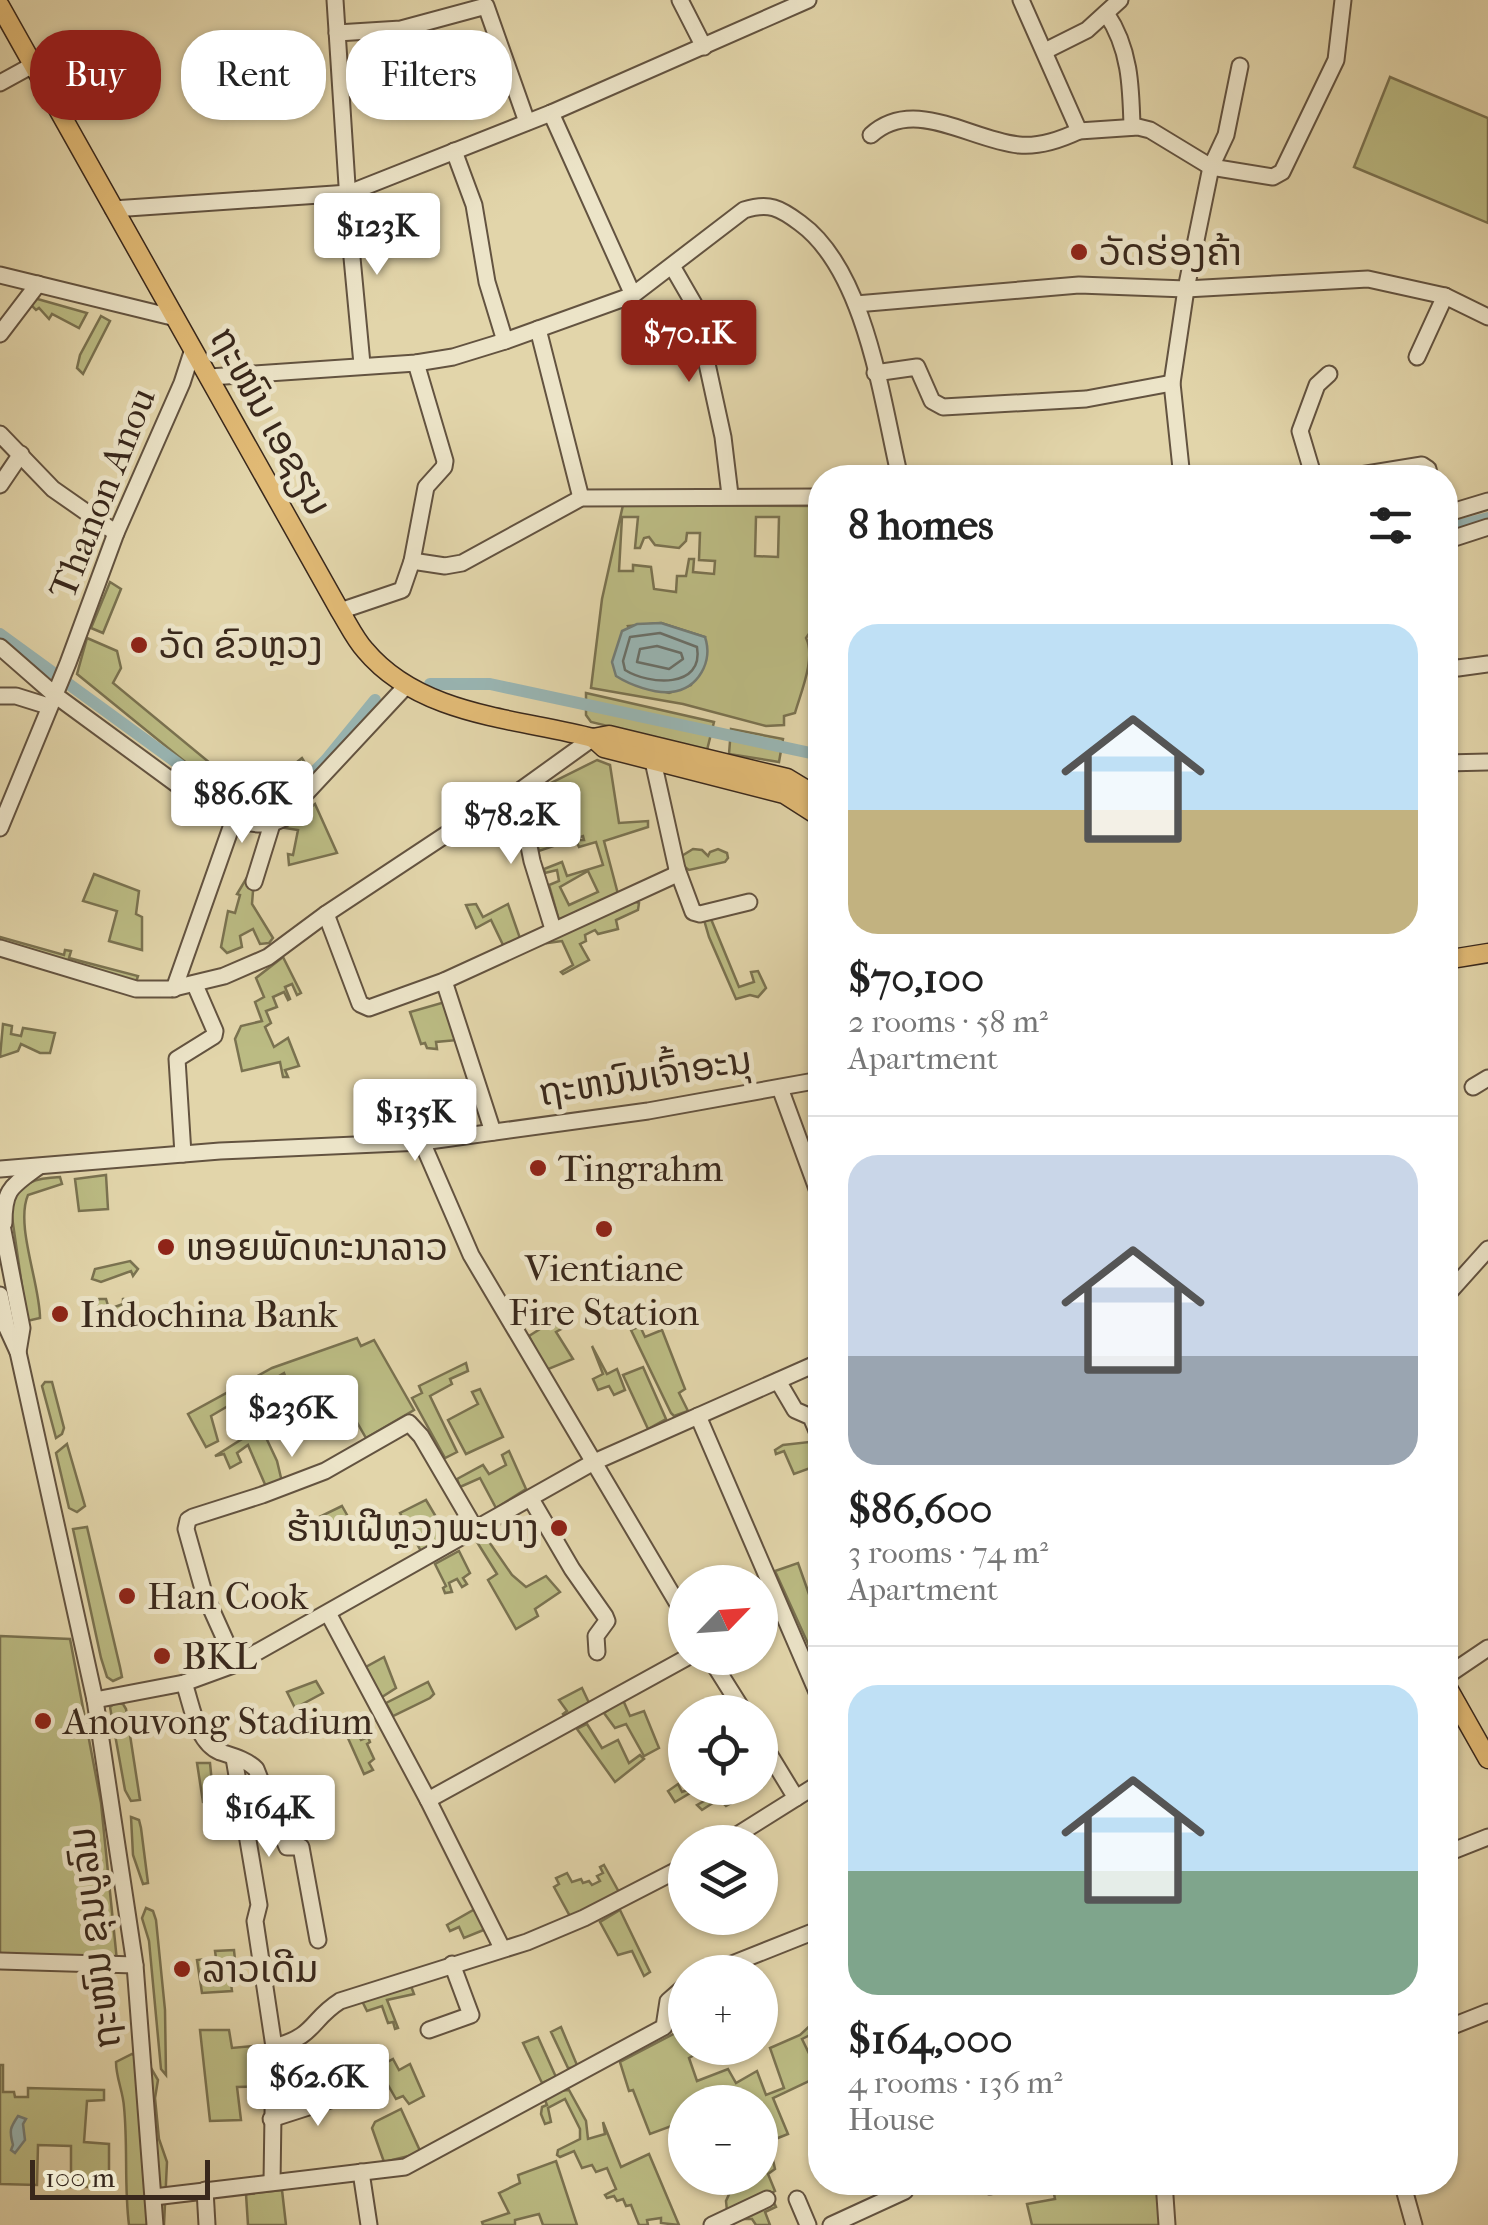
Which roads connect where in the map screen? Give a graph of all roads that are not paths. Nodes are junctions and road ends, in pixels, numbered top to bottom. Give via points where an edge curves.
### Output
1 (335, 0) edge
2 (680, 0) edge
3 (808, 0) edge
4 (1021, 0) edge
5 (1120, 0) edge
6 (1343, 0) edge
7 (0, 6) edge
8 (1106, 13) junction
9 (336, 33) junction
10 (704, 46) junction
11 (1045, 51) junction
12 (30, 64) edge
13 (1240, 66) dead end
14 (30, 67) edge
15 (0, 84) edge
16 (552, 113) junction
17 (62, 120) edge
18 (528, 122) junction
19 (1132, 126) junction
20 (1079, 131) junction
21 (870, 135) dead end
22 (454, 151) junction
23 (1211, 166) junction
24 (349, 193) junction
25 (113, 209) junction
26 (672, 266) junction
27 (0, 275) edge
28 (38, 284) junction
29 (1186, 289) junction
30 (632, 295) junction
31 (1445, 296) junction
32 (856, 304) junction
33 (1488, 317) edge
34 (176, 318) junction
35 (538, 329) junction
36 (0, 334) edge
37 (505, 342) junction
38 (193, 349) junction
39 (1417, 357) dead end
40 (416, 362) junction
41 (362, 364) junction
42 (875, 373) junction
43 (1329, 374) dead end
44 (210, 377) junction
45 (1172, 382) junction
46 (0, 434) edge
47 (22, 454) junction
48 (897, 465) edge
49 (1181, 465) edge
50 (1310, 465) edge
51 (0, 485) edge
52 (730, 495) junction
53 (808, 496) edge
54 (581, 498) junction
55 (1488, 500) edge
56 (1458, 510) edge
57 (1488, 528) edge
58 (116, 533) junction
59 (1458, 537) edge
60 (412, 561) junction
61 (340, 611) junction
62 (0, 647) edge
63 (1488, 664) edge
64 (1458, 668) edge
65 (406, 685) junction
66 (0, 696) edge
67 (52, 700) junction
68 (593, 738) junction
69 (653, 762) junction
70 (1488, 762) edge
71 (1458, 763) edge
72 (808, 791) edge
73 (518, 792) junction
74 (808, 809) edge
75 (234, 819) junction
76 (272, 824) junction
77 (0, 828) edge
78 (678, 868) junction
79 (254, 882) dead end
80 (749, 902) dead end
81 (326, 914) junction
82 (553, 930) junction
83 (0, 948) edge
84 (1488, 953) edge
85 (1458, 958) edge
86 (444, 981) junction
87 (194, 985) junction
88 (174, 988) junction
89 (808, 1082) edge
90 (780, 1088) junction
91 (493, 1132) junction
92 (422, 1142) junction
93 (183, 1154) junction
94 (0, 1162) edge
95 (808, 1164) edge
96 (39, 1166) junction
97 (19, 1168) junction
98 (0, 1169) edge
99 (0, 1215) edge
100 (4, 1232) junction
101 (1488, 1249) edge
102 (1458, 1282) edge
103 (0, 1295) edge
104 (18, 1352) junction
105 (808, 1367) edge
106 (778, 1381) junction
107 (698, 1416) junction
108 (808, 1416) edge
109 (592, 1463) junction
110 (531, 1499) junction
111 (476, 1530) junction
112 (668, 1588) edge
113 (328, 1613) junction
114 (1488, 1648) edge
115 (597, 1652) dead end
116 (236, 1664) junction
117 (668, 1668) edge
118 (1458, 1670) edge
119 (808, 1671) edge
120 (184, 1682) junction
121 (96, 1700) junction
122 (1458, 1704) edge
123 (234, 1758) junction
124 (1488, 1759) edge
125 (778, 1768) edge
126 (808, 1790) edge
127 (796, 1798) junction
128 (428, 1800) junction
129 (753, 1825) edge
130 (1488, 1836) edge
131 (1458, 1849) edge
132 (668, 1875) edge
133 (808, 1934) edge
134 (318, 1940) dead end
135 (502, 1948) junction
136 (755, 1955) edge
137 (0, 1960) edge
138 (452, 1964) junction
139 (136, 1966) junction
140 (668, 2001) edge
141 (1488, 2012) edge
142 (1458, 2023) edge
143 (429, 2030) dead end
144 (274, 2047) junction
145 (352, 2093) dead end
146 (271, 2119) junction
147 (362, 2172) junction
148 (272, 2182) junction
149 (205, 2190) junction
150 (897, 2195) edge
151 (1165, 2195) edge
152 (1406, 2195) edge
153 (154, 2197) junction
154 (767, 2199) dead end
155 (797, 2199) dead end
156 (156, 2225) edge
157 (207, 2225) edge
158 (369, 2225) edge
159 (712, 2225) edge
160 (808, 2225) edge
161 (831, 2225) edge
162 (1168, 2225) edge
163 (1414, 2225) edge

1 - 9 street
2 - 10 street
3 - 10 street
4 - 11 street
5 - 8 street
6 - 23 street via 1336,60 1282,172 1273,178
7 - 12 main road, ຖະໜົນ ເອຊຽນ
8 - 11 street
8 - 19 street via 1127,58
9 - 18 street via 401,28 486,6
9 - 24 street
10 - 16 street
11 - 20 street
13 - 23 street via 1226,135
14 - 15 street
16 - 18 street
16 - 30 street
17 - 25 main road, ຖະໜົນ ເອຊຽນ
18 - 22 street
19 - 20 street
19 - 23 street
20 - 21 street via 1020,145 908,118
22 - 24 street
22 - 37 street via 474,205
23 - 29 street
24 - 25 street
24 - 41 street
25 - 34 main road, ຖະໜົນ ເອຊຽນ
26 - 30 street
26 - 32 street via 744,210 762,204 812,232
26 - 52 street via 694,304
27 - 28 street
28 - 34 street
28 - 36 street
29 - 31 street via 1368,279
29 - 32 street via 1079,285
29 - 45 street
30 - 35 street
31 - 33 street
31 - 39 street
32 - 42 street
34 - 38 main road, ຖະໜົນ ເອຊຽນ
35 - 37 street
35 - 54 street
37 - 40 street
38 - 44 main road, ຖະໜົນ ເອຊຽນ
38 - 58 street, Thanon Anou
40 - 41 street
40 - 60 street via 445,461 426,487
41 - 44 street
42 - 45 street via 917,367 932,401 943,406 1086,399
42 - 48 street
43 - 50 street via 1317,385 1300,431
44 - 61 main road, ຖະໜົນ ເອຊຽນ
45 - 49 street
46 - 47 street
47 - 51 street
47 - 58 street via 54,489
52 - 53 street
52 - 54 street
54 - 60 street via 462,563
55 - 56 street
57 - 59 street
58 - 67 street, Thanon Anou
60 - 61 street via 402,590
61 - 65 main road, ຖະໜົນ ເອຊຽນ via 364,650
62 - 67 street
63 - 64 street
65 - 68 main road, ຖະໜົນ ເອຊຽນ via 460,708
65 - 76 street
66 - 67 street
67 - 75 street
67 - 77 street, Thanon Anou
68 - 69 main road, ຖະໜົນ ເອຊຽນ via 604,748
68 - 72 main road, ຖະໜົນ ເອຊຽນ via 609,735 787,778
68 - 73 street
69 - 74 main road, ຖະໜົນ ເອຊຽນ via 784,794
69 - 78 street
70 - 71 street
73 - 81 street
73 - 82 street
75 - 76 street
75 - 88 street
76 - 79 street
78 - 80 street via 693,912
78 - 82 street
81 - 86 street via 364,1007
81 - 87 street via 268,957
82 - 86 street
83 - 88 street via 136,989
84 - 85 main road
86 - 91 street
87 - 88 street
87 - 93 street via 214,1036 177,1060
89 - 90 street, ຖະຫນົນເຈົ້າອະນຸ
90 - 91 street, ຖະຫນົນເຈົ້າອະນຸ
90 - 95 street
91 - 92 street, ຖະຫນົນເຈົ້າອະນຸ
92 - 93 street, ຖະຫນົນເຈົ້າອະນຸ
92 - 109 street via 472,1256
93 - 96 street, ຖະຫນົນເຈົ້າອະນຸ
94 - 97 street
96 - 97 street, ຖະຫນົນເຈົ້າອະນຸ
96 - 100 street via 4,1198
97 - 98 street, ຖະຫນົນເຈົ້າອະນຸ
99 - 100 street, ຖະໜົນ ຂຸນບູລົມ
100 - 104 street, ຖະໜົນ ຂຸນບູລົມ via 22,1328
101 - 102 street
103 - 104 street, ຖະໜົນ ຂຸນບູລົມ
104 - 121 street, ຖະໜົນ ຂຸນບູລົມ
105 - 106 street
106 - 107 street
106 - 108 street via 795,1410
107 - 109 street
107 - 119 street
109 - 110 street
109 - 112 street
110 - 111 street
110 - 115 street via 605,1616
111 - 113 street
111 - 116 street via 409,1423 325,1471 193,1517 186,1529 204,1593
113 - 116 street
113 - 128 street
114 - 118 street
116 - 120 street
117 - 128 street
120 - 121 street
120 - 123 street via 204,1740
121 - 139 street, ຖະໜົນ ຂຸນບູລົມ
122 - 124 main road
123 - 134 street via 256,1769 288,1847 302,1850
123 - 144 street
125 - 127 street
126 - 127 street
127 - 129 street
128 - 135 street
130 - 131 street
132 - 135 street via 584,1918
133 - 136 street
135 - 138 street
137 - 139 street
138 - 143 street via 471,2015
138 - 144 street via 340,2001 304,2036
139 - 153 street, ຖະໜົນ ຂຸນບູລົມ
140 - 147 street via 664,2027 410,2165
141 - 142 street
144 - 146 street
145 - 146 street
146 - 148 street
147 - 148 street
147 - 158 street
148 - 149 street
149 - 153 street
149 - 157 street
150 - 161 street
151 - 162 street
152 - 163 street
153 - 156 street, ຖະໜົນ ຂຸນບູລົມ
154 - 159 street
155 - 160 street

